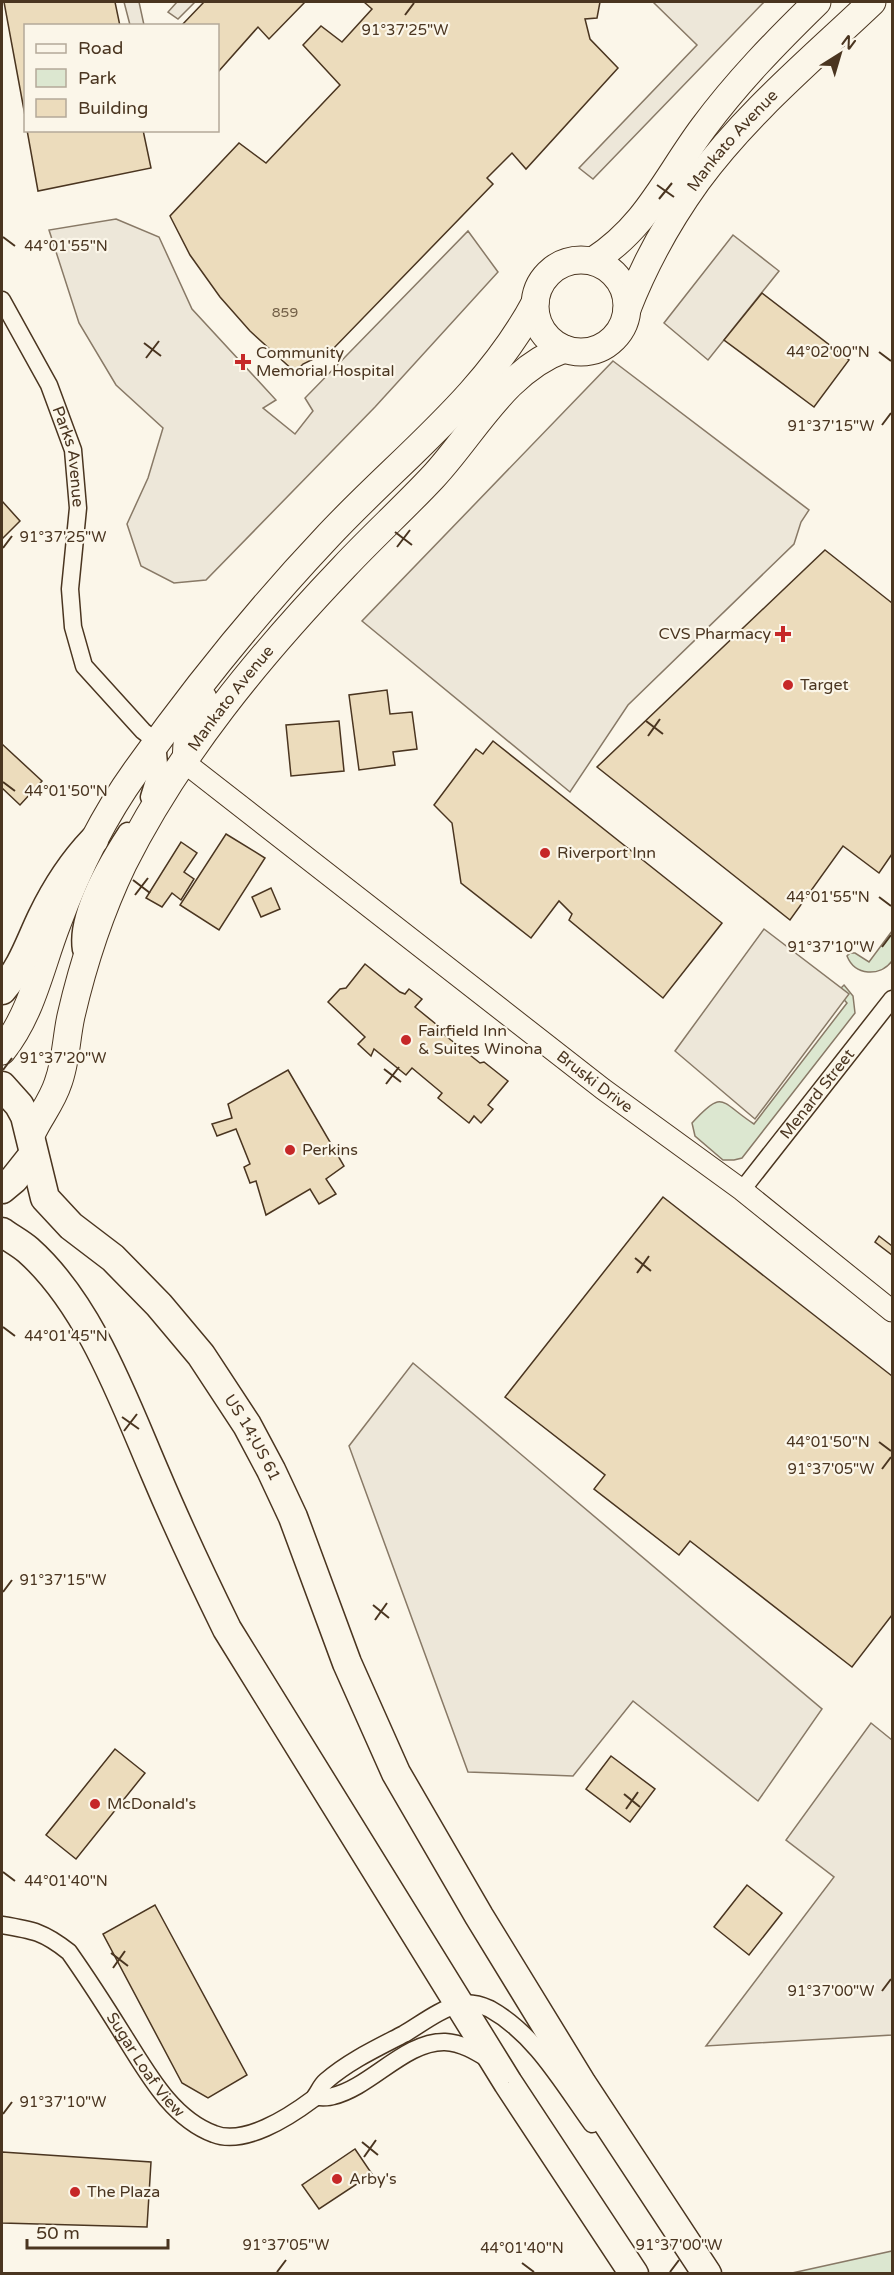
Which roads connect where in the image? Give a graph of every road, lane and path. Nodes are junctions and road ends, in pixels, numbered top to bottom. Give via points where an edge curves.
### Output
1 (817, 2) edge
2 (872, 2) edge
3 (593, 261) junction
4 (2, 300) edge
5 (535, 303) junction
6 (627, 309) junction
7 (564, 349) junction
8 (269, 601) junction
9 (157, 742) junction
10 (184, 762) junction
11 (94, 840) junction
12 (84, 966) junction
13 (2, 990) edge
14 (892, 999) edge
15 (2, 1051) edge
16 (2, 1086) edge
17 (32, 1145) junction
18 (2, 1189) edge
19 (742, 1190) junction
20 (2, 1232) edge
21 (892, 1311) edge
22 (2, 1925) edge
23 (459, 2004) junction
24 (495, 2063) junction
25 (315, 2097) junction
26 (623, 2147) junction
27 (705, 2271) edge
28 (634, 2274) edge

1 - 3 main road, Mankato Avenue via 727,96 641,220
2 - 6 main road, Mankato Avenue via 758,111 698,180 670,221
3 - 5 main road, Mankato Avenue via 566,262 555,268 541,283
3 - 6 main road via 620,280
4 - 9 street, Parks Avenue via 49,384 73,450 78,508 70,589 73,627 84,666
5 - 7 main road via 543,332
5 - 8 main road, Mankato Avenue via 502,356 470,396 329,535
6 - 7 main road, Mankato Avenue via 618,334 604,346 588,352
7 - 10 main road, Mankato Avenue via 536,361 511,382 433,477 287,629
8 - 9 main road, Mankato Avenue
8 - 10 street via 260,620 191,718 183,740
9 - 11 main road, Mankato Avenue
9 - 12 street via 159,764 153,788 104,869 87,910 79,940
10 - 12 main road, Mankato Avenue via 123,865
10 - 19 street, Bruski Drive via 621,1102
11 - 13 highway via 60,883 27,955
11 - 15 main road, Mankato Avenue via 57,922 34,994
12 - 17 main road, Mankato Avenue via 58,1083
14 - 19 street, Menard Street
16 - 17 highway, US 14;US 61 via 19,1105
17 - 18 highway via 14,1179
17 - 26 highway, US 14;US 61 via 45,1198 54,1210 113,1258 159,1305 201,1356 247,1425 293,1517 347,1663 396,1773 479,1917
19 - 21 street, Bruski Drive
20 - 23 highway via 28,1250 81,1316 117,1384 192,1559 227,1629
22 - 25 street, Sugar Loaf View via 51,1937 69,1952 157,2088 184,2116 214,2134 231,2138 249,2134 270,2126
23 - 24 highway
23 - 25 street, Sugar Loaf View via 358,2059 324,2082
23 - 26 street via 490,2009 511,2023 531,2042 594,2126
24 - 25 street, Sugar Loaf View via 467,2047 432,2043 349,2090
24 - 28 highway
26 - 27 highway, US 14;US 61

